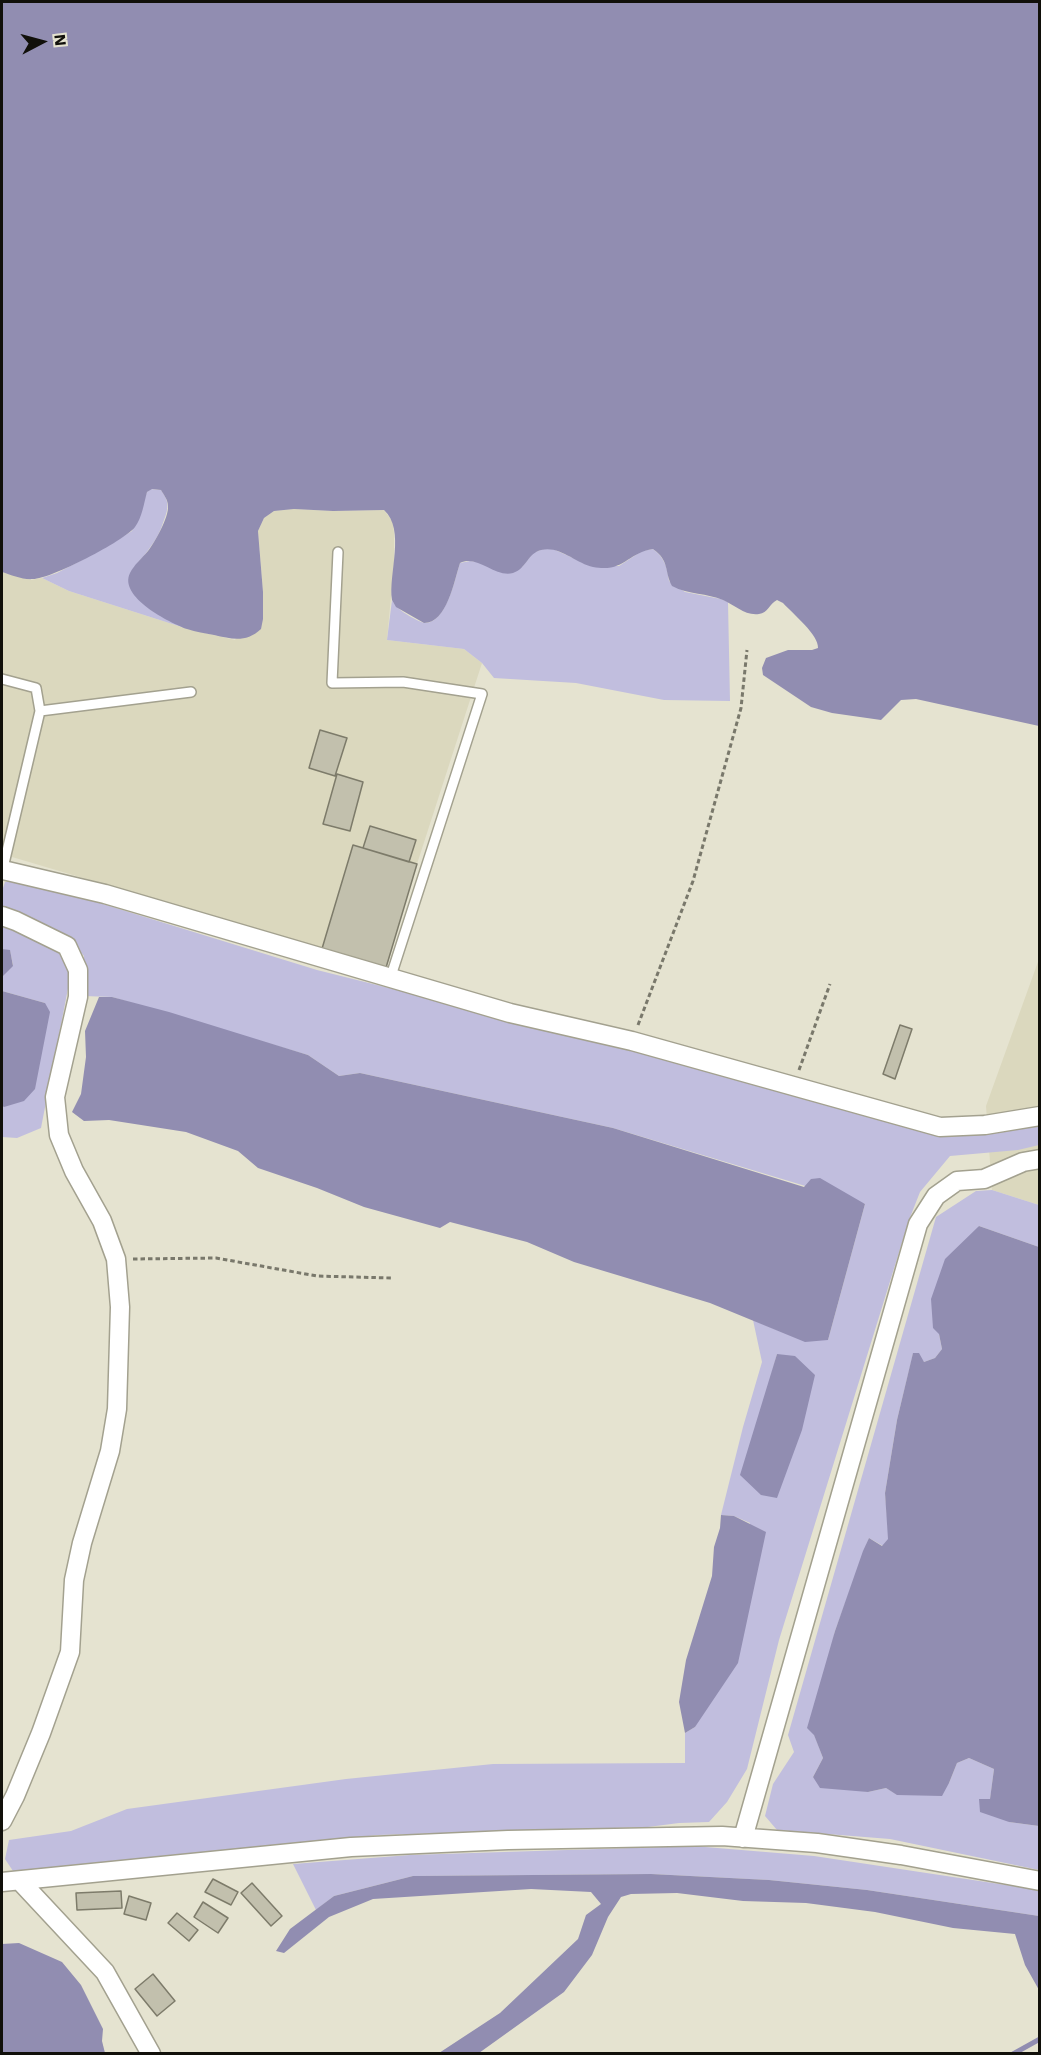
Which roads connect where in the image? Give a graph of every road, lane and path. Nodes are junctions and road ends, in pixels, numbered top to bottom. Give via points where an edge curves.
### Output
1 (338, 552) dead end
2 (747, 650) dead end
3 (2, 679) edge
4 (190, 692) dead end
5 (40, 711) junction
6 (2, 871) edge
7 (2, 916) edge
8 (390, 979) junction
9 (830, 984) dead end
10 (632, 1041) junction
11 (794, 1086) junction
12 (1040, 1116) edge
13 (1040, 1159) edge
14 (116, 1259) junction
15 (391, 1278) dead end
16 (2, 1821) edge
17 (744, 1838) junction
18 (10, 1881) edge
19 (1040, 1881) edge
20 (151, 2054) edge

1 - 8 lane via 332,683 404,682 482,693
2 - 10 path via 741,708 693,881
3 - 5 lane via 36,688
4 - 5 lane
5 - 6 lane
6 - 8 street via 105,894
7 - 14 street via 67,946 78,970 78,997 55,1097 59,1135 102,1221
8 - 10 street via 510,1013
9 - 11 path
10 - 11 street
11 - 12 street via 940,1127
13 - 17 street via 984,1179 957,1181 936,1196 918,1224
14 - 15 path via 216,1258 317,1276
14 - 16 street via 120,1307 117,1409 110,1451 74,1580 70,1652 41,1733
17 - 18 street via 519,1840 351,1847
17 - 19 street via 901,1855
18 - 20 street via 105,1972

